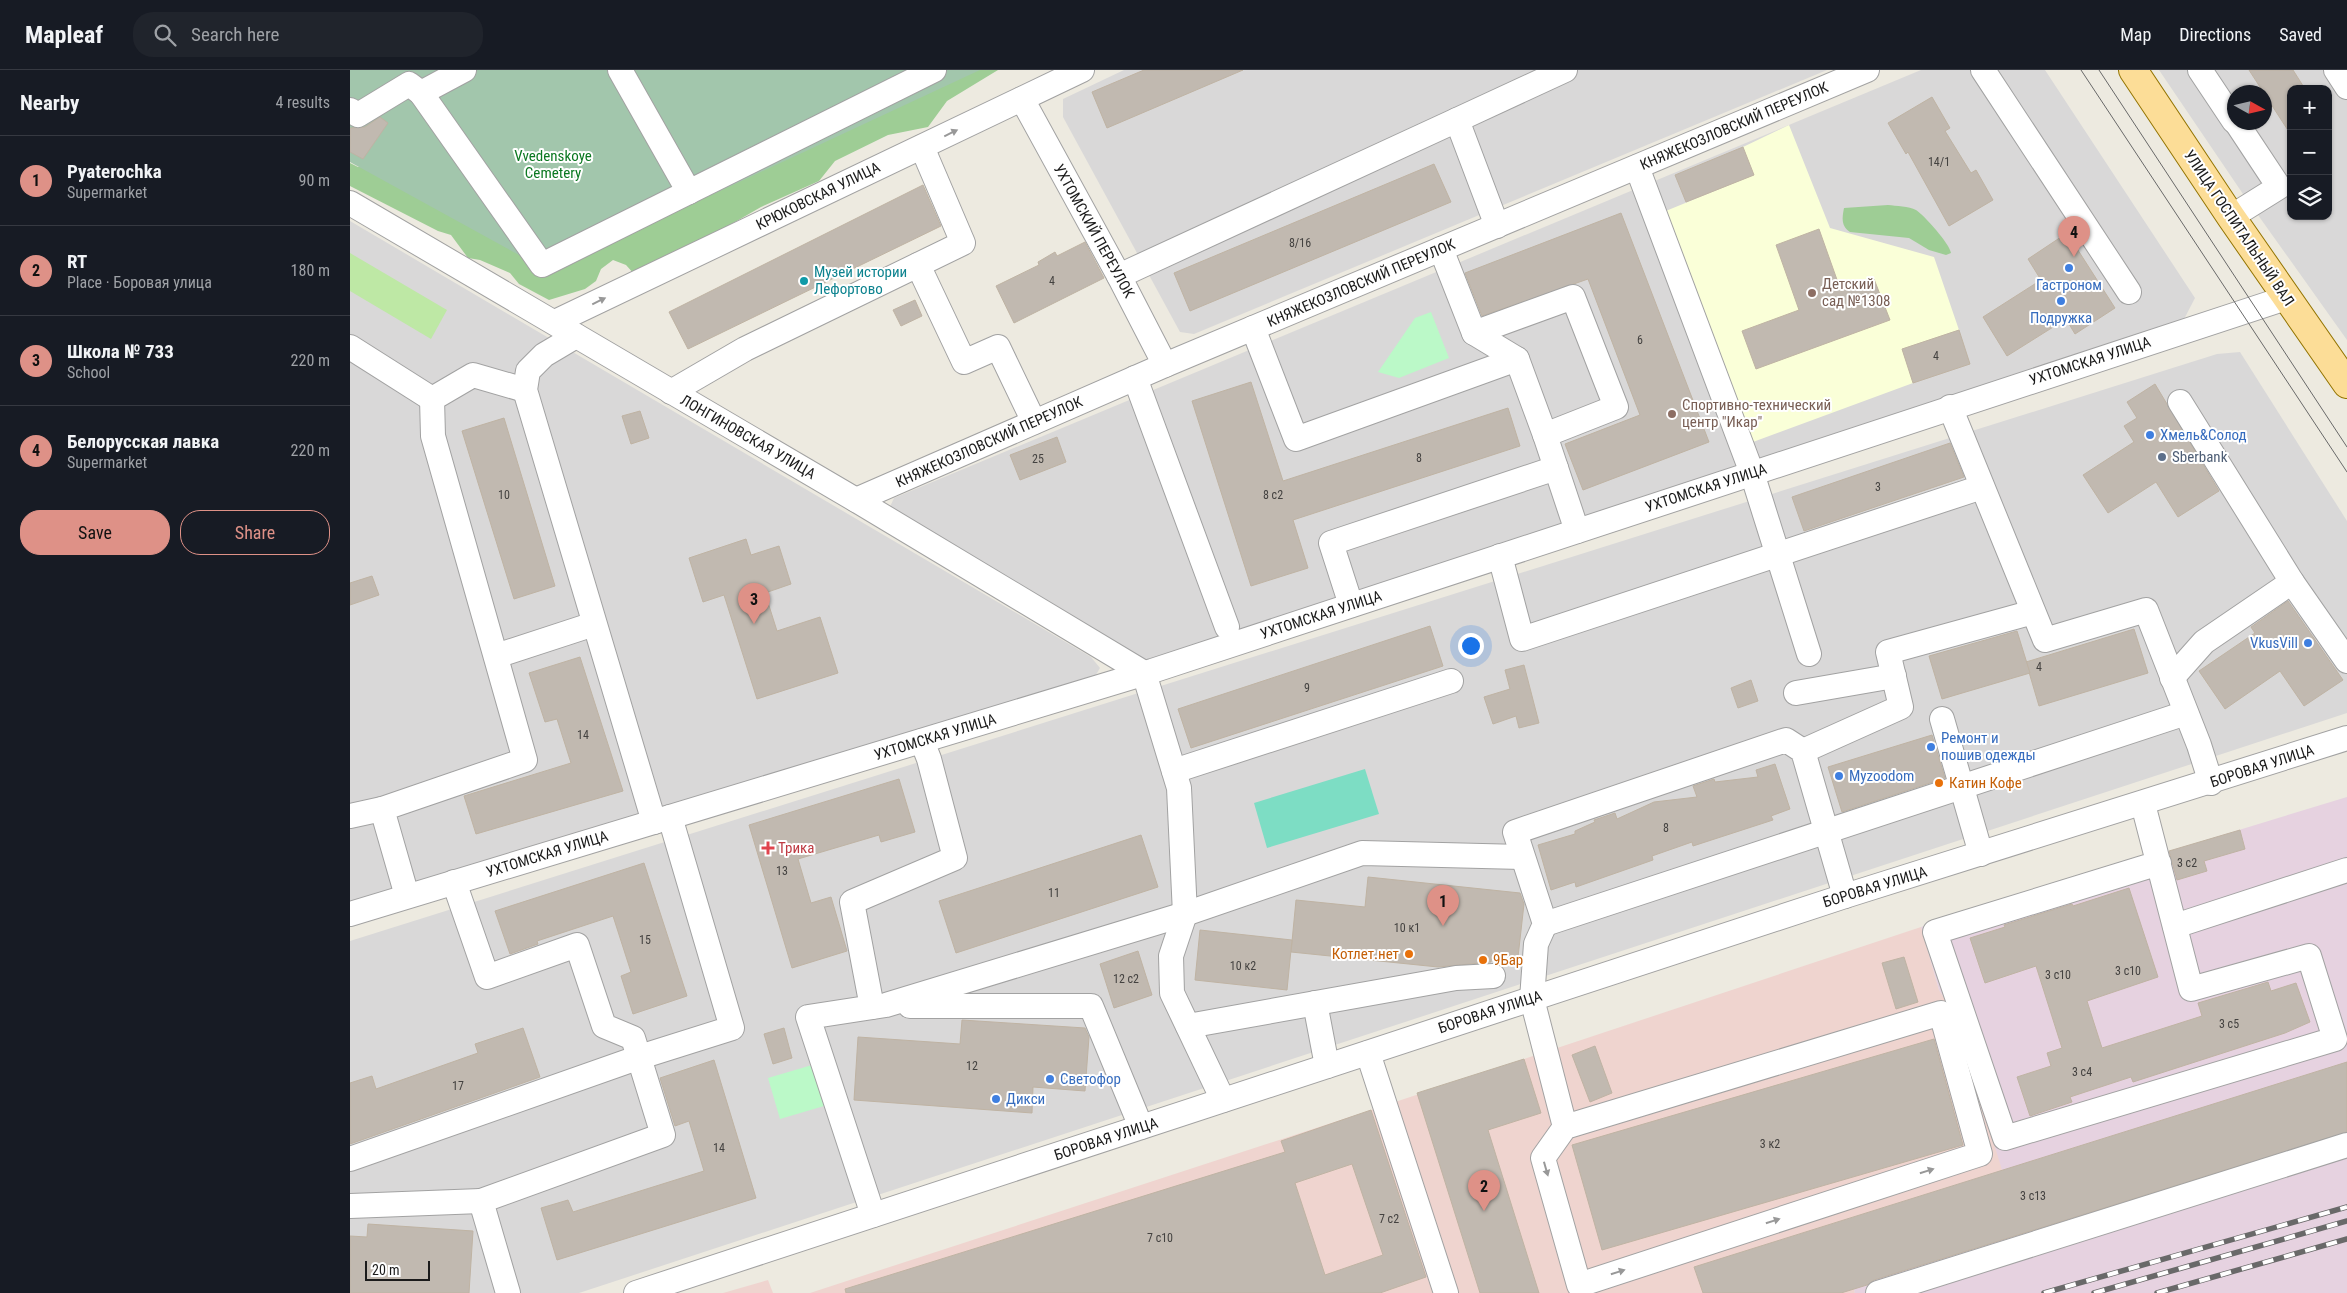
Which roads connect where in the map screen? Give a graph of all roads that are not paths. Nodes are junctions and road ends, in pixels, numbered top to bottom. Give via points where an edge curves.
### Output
1 (620, 70) edge
2 (934, 70) edge
3 (1082, 70) edge
4 (1565, 70) edge
5 (1868, 70) edge
6 (1983, 70) edge
7 (2133, 70) edge
8 (2200, 70) edge
9 (2336, 70) edge
10 (454, 72) edge
11 (2347, 87) edge
12 (421, 93) junction
13 (1022, 99) junction
14 (350, 110) edge
15 (2227, 110) edge
16 (1456, 120) junction
17 (2240, 130) edge
18 (922, 147) junction
19 (1637, 167) junction
20 (689, 192) junction
21 (350, 203) edge
22 (2231, 217) junction
23 (1497, 226) junction
24 (1441, 249) junction
25 (918, 265) junction
26 (1119, 276) junction
27 (2129, 292) dead end
28 (2286, 298) junction
29 (555, 322) junction
30 (1254, 328) junction
31 (1474, 333) junction
32 (576, 336) junction
33 (350, 347) edge
34 (1517, 359) junction
35 (1165, 365) junction
36 (1135, 378) junction
37 (2345, 378) edge
38 (525, 390) junction
39 (671, 392) junction
40 (432, 399) junction
41 (2180, 402) dead end
42 (1950, 407) junction
43 (1034, 422) junction
44 (1545, 435) junction
45 (1556, 468) junction
46 (1752, 473) junction
47 (1982, 487) junction
48 (856, 500) junction
49 (1577, 530) junction
50 (1776, 555) junction
51 (1500, 556) junction
52 (2292, 582) junction
53 (1351, 605) junction
54 (2033, 612) junction
55 (594, 624) junction
56 (1227, 627) dead end
57 (1809, 654) dead end
58 (496, 656) junction
59 (2347, 661) edge
60 (1144, 673) junction
61 (1894, 676) junction
62 (2172, 678) junction
63 (1451, 681) dead end
64 (1796, 693) dead end
65 (2186, 713) junction
66 (1942, 719) dead end
67 (2347, 738) edge
68 (922, 741) junction
69 (1803, 751) junction
70 (1174, 771) junction
71 (2211, 783) junction
72 (1962, 788) junction
73 (2143, 804) junction
74 (382, 809) junction
75 (350, 816) edge
76 (662, 819) junction
77 (1826, 831) junction
78 (1980, 854) junction
79 (1522, 857) junction
80 (2159, 863) junction
81 (2347, 870) edge
82 (454, 882) junction
83 (407, 896) junction
84 (1845, 896) junction
85 (350, 914) edge
86 (1185, 914) junction
87 (1545, 924) junction
88 (2175, 926) junction
89 (1493, 976) dead end
90 (1532, 999) junction
91 (1315, 1003) junction
92 (879, 1006) junction
93 (2338, 1017) edge
94 (1188, 1026) junction
95 (1368, 1053) junction
96 (640, 1057) junction
97 (1327, 1066) junction
98 (1223, 1100) junction
99 (1141, 1127) junction
100 (1565, 1127) junction
101 (2347, 1145) edge
102 (350, 1159) edge
103 (481, 1201) junction
104 (350, 1206) edge
105 (873, 1214) junction
106 (508, 1293) edge
107 (636, 1293) edge
108 (1446, 1293) edge
109 (1878, 1293) edge

1 - 20 street
2 - 20 street
3 - 13 street, КРЮКОВСКАЯ УЛИЦА
4 - 16 street
5 - 19 street, КНЯЖЕКОЗЛОВСКИЙ ПЕРЕУЛОК
6 - 27 street
7 - 22 main road, УЛИЦА ГОСПИТАЛЬНЫЙ ВАЛ
8 - 15 street
9 - 11 street
10 - 12 street
12 - 14 street via 409,84 358,116
12 - 20 street via 542,265
18 -> 13 street, КРЮКОВСКАЯ УЛИЦА
13 - 26 street, УХТОМСКИЙ ПЕРЕУЛОК
16 - 23 street
16 - 26 street
17 - 22 street via 2279,187
18 - 25 street via 962,243
29 -> 18 street, КРЮКОВСКАЯ УЛИЦА
19 - 23 street, КНЯЖЕКОЗЛОВСКИЙ ПЕРЕУЛОК
19 - 46 street
21 - 29 street, ЛОНГИНОВСКАЯ УЛИЦА
22 - 28 main road, УЛИЦА ГОСПИТАЛЬНЫЙ ВАЛ
23 - 24 street, КНЯЖЕКОЗЛОВСКИЙ ПЕРЕУЛОК
24 - 30 street, КНЯЖЕКОЗЛОВСКИЙ ПЕРЕУЛОК
24 - 31 street
25 - 39 street via 745,349
25 - 43 street via 964,362 998,347
26 - 35 street, УХТОМСКИЙ ПЕРЕУЛОК
28 - 37 main road, УЛИЦА ГОСПИТАЛЬНЫЙ ВАЛ
28 - 42 street, УХТОМСКАЯ УЛИЦА
29 - 32 street, ЛОНГИНОВСКАЯ УЛИЦА
30 - 34 street via 1296,439
30 - 35 street, КНЯЖЕКОЗЛОВСКИЙ ПЕРЕУЛОК
31 - 34 street
31 - 44 street via 1573,297 1616,407
32 - 38 street via 544,356 528,371
32 - 39 street, ЛОНГИНОВСКАЯ УЛИЦА
33 - 40 street
34 - 44 street
35 - 36 street, КНЯЖЕКОЗЛОВСКИЙ ПЕРЕУЛОК
36 - 43 street, КНЯЖЕКОЗЛОВСКИЙ ПЕРЕУЛОК
36 - 56 street
38 - 40 street via 473,375
38 - 55 street
39 - 48 street, ЛОНГИНОВСКАЯ УЛИЦА
40 - 58 street via 433,436
41 - 52 street
42 - 46 street, УХТОМСКАЯ УЛИЦА
42 - 47 street
43 - 48 street, КНЯЖЕКОЗЛОВСКИЙ ПЕРЕУЛОК
44 - 45 street
45 - 49 street
45 - 53 street via 1331,543
46 - 49 street, УХТОМСКАЯ УЛИЦА
46 - 50 street
47 - 50 street
47 - 54 street
48 - 60 street, ЛОНГИНОВСКАЯ УЛИЦА
49 - 51 street, УХТОМСКАЯ УЛИЦА
50 - 51 street via 1522,639
50 - 57 street
51 - 53 street, УХТОМСКАЯ УЛИЦА
52 - 59 street
52 - 62 street via 2204,642
53 - 60 street, УХТОМСКАЯ УЛИЦА
54 - 61 street via 1888,652
54 - 62 street via 2045,640 2146,610
55 - 58 street
55 - 76 street
58 - 74 street via 525,760
60 - 68 street, УХТОМСКАЯ УЛИЦА
60 - 70 street
61 - 64 street
61 - 69 street via 1901,707
62 - 65 street
63 - 70 street
65 - 71 street
65 - 72 street
66 - 72 street
67 - 71 street, БОРОВАЯ УЛИЦА
68 - 76 street, УХТОМСКАЯ УЛИЦА
68 - 92 street via 955,858 852,902
69 - 77 street
69 - 79 street via 1786,740 1515,832
70 - 86 street via 1179,788
71 - 73 street, БОРОВАЯ УЛИЦА
72 - 77 street
72 - 78 street
73 - 78 street, БОРОВАЯ УЛИЦА
73 - 80 street
74 - 75 street
74 - 83 street
76 - 82 street, УХТОМСКАЯ УЛИЦА
76 - 96 street via 732,1028
77 - 84 street
77 - 87 street
78 - 84 street, БОРОВАЯ УЛИЦА
79 - 86 street via 1362,853
79 - 87 street
80 - 88 street
80 - 93 street via 1935,932 2005,1138 2335,1039
81 - 88 street
82 - 83 street, УХТОМСКАЯ УЛИЦА
82 - 96 street via 487,977 577,946 604,1026 633,1038
83 - 85 street, УХТОМСКАЯ УЛИЦА
84 - 90 street, БОРОВАЯ УЛИЦА
86 - 92 street
86 - 94 street via 1171,956 1172,993
87 - 90 street via 1536,944
88 - 93 street via 2191,989 2309,956
89 - 91 street via 1456,978
90 - 95 street, БОРОВАЯ УЛИЦА
90 - 100 street
91 - 94 street
91 - 97 street
92 - 99 street via 1090,1006
92 - 105 street via 808,1017
94 - 98 street
95 - 97 street, БОРОВАЯ УЛИЦА
95 - 108 street
96 - 102 street
96 - 103 street via 663,1136
97 - 98 street, БОРОВАЯ УЛИЦА
98 - 99 street, БОРОВАЯ УЛИЦА
99 - 105 street, БОРОВАЯ УЛИЦА
100 -> 100 street via 1544,1158 1579,1285 1980,1154 1941,1012
101 - 109 street
103 - 104 street
103 - 106 street
105 - 107 street, БОРОВАЯ УЛИЦА

